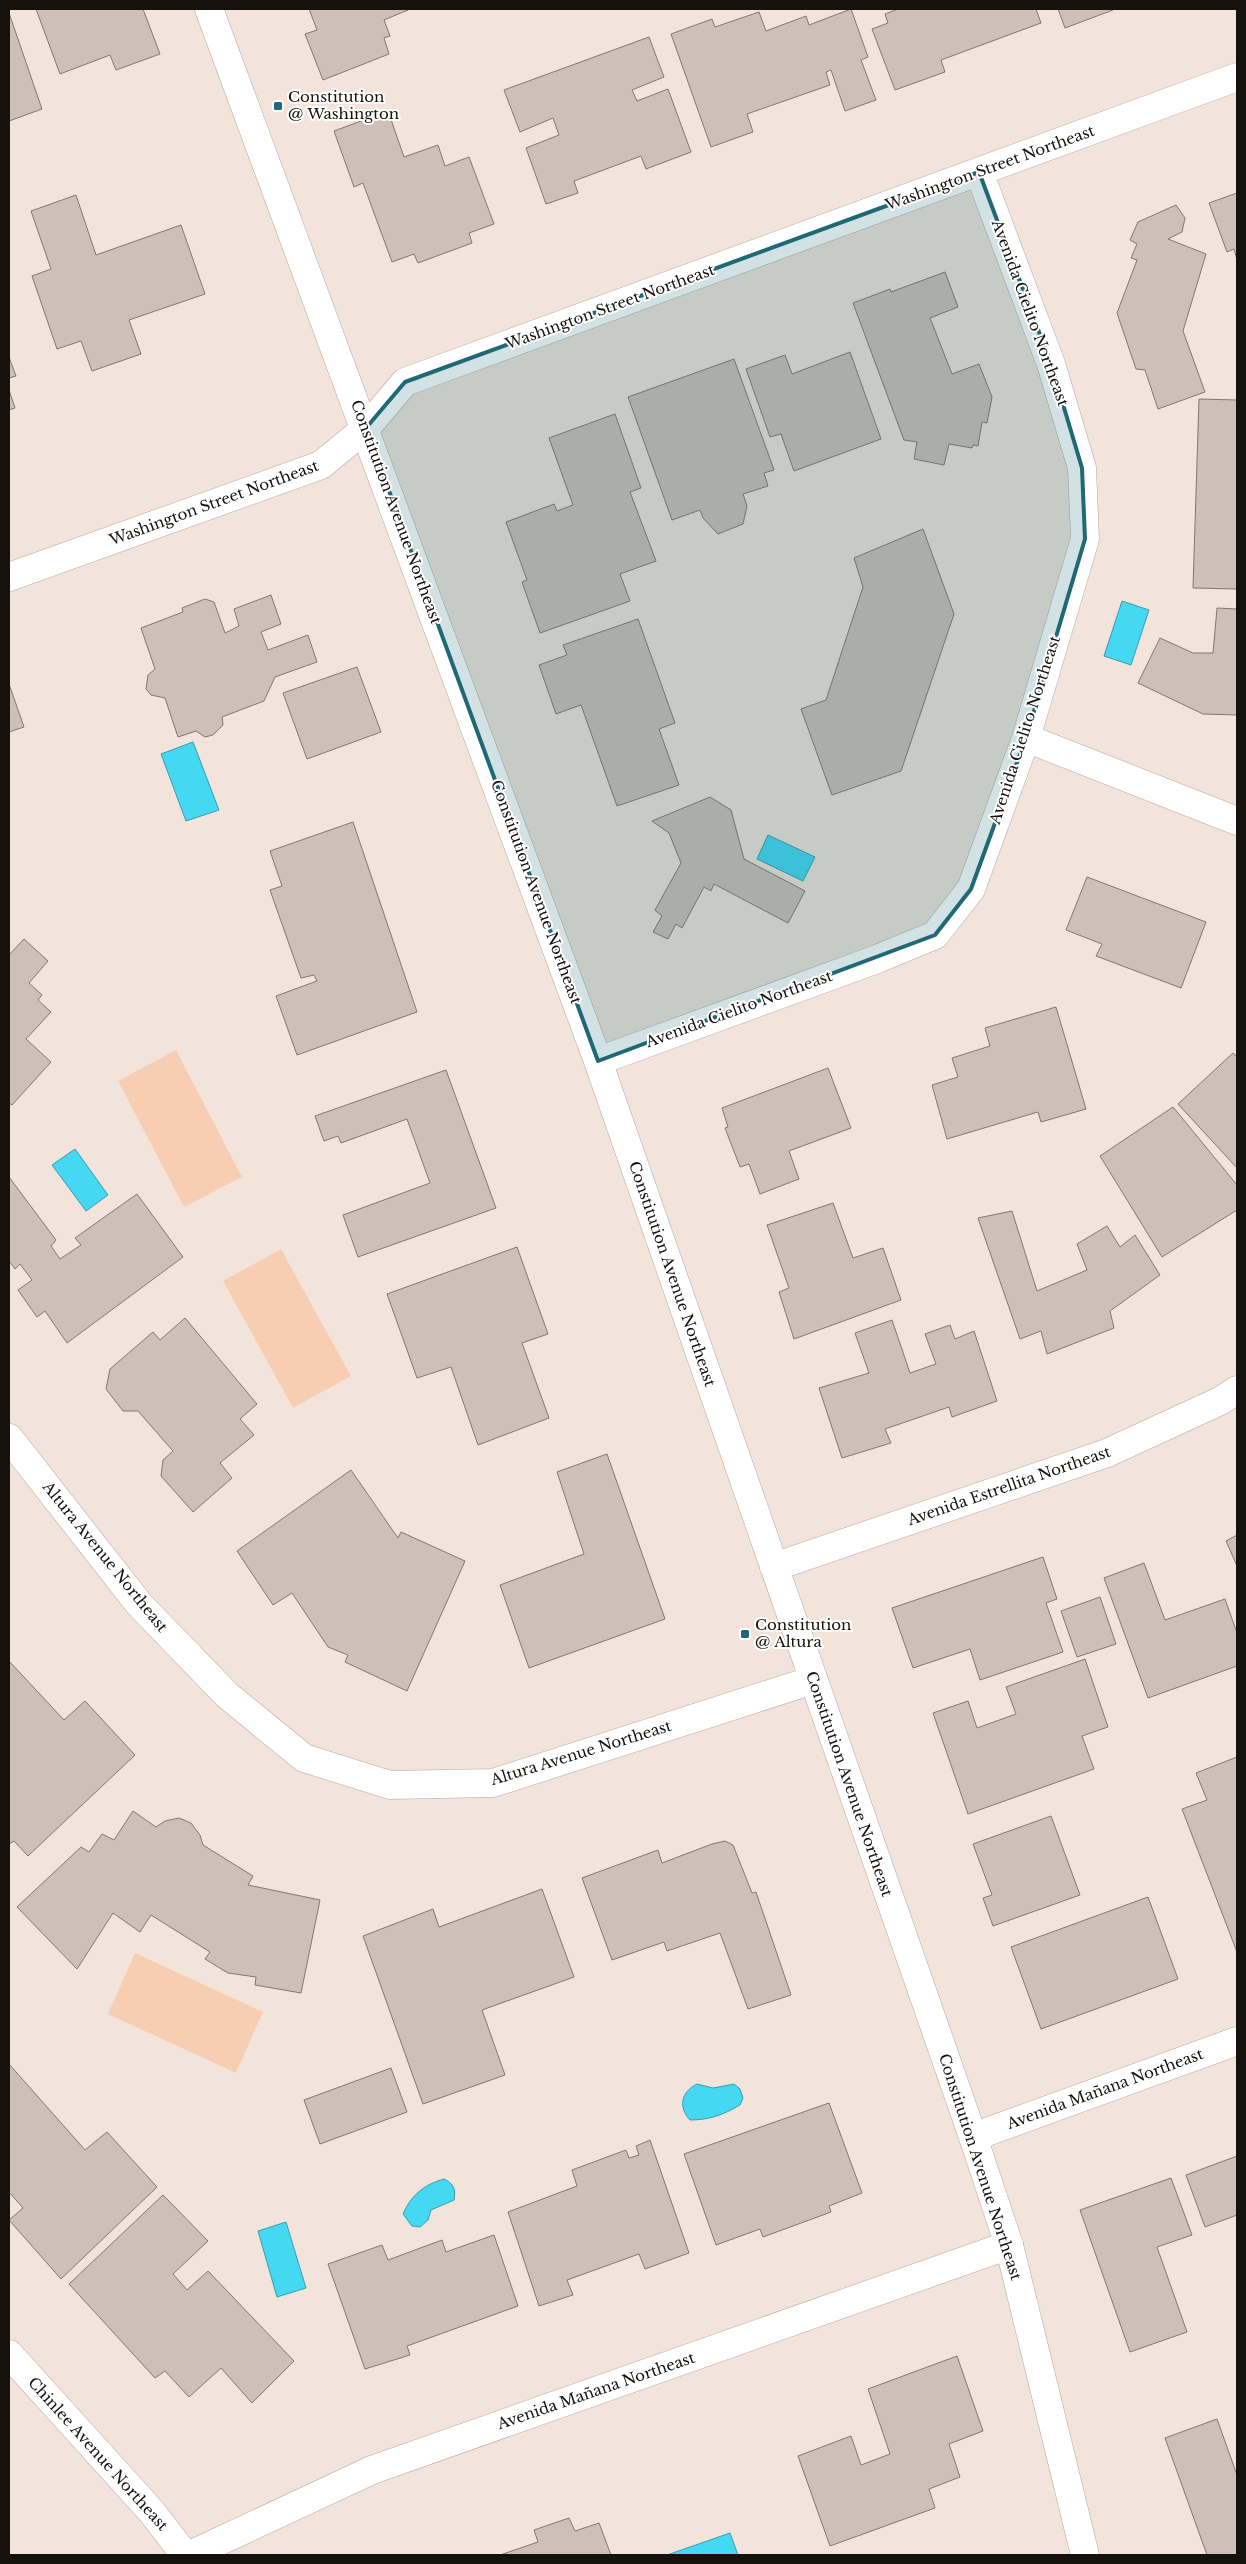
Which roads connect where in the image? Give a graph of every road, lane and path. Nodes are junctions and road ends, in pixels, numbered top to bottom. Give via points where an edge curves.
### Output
1 (209, 9) edge
2 (1237, 77) edge
3 (979, 172) junction
4 (366, 428) junction
5 (9, 577) edge
6 (1026, 738) junction
7 (1237, 821) edge
8 (598, 1062) junction
9 (1237, 1390) edge
10 (9, 1438) edge
11 (774, 1567) junction
12 (813, 1680) junction
13 (1237, 2041) edge
14 (973, 2137) junction
15 (1009, 2245) junction
16 (9, 2354) edge
17 (185, 2555) edge
18 (190, 2555) edge
19 (1085, 2555) edge

1 - 4 street, Constitution Avenue Northeast
2 - 3 street, Washington Street Northeast
3 - 4 street, Washington Street Northeast via 405,382
3 - 6 street, Avenida Cielito Northeast via 1051,364 1082,468 1085,539
4 - 5 street, Washington Street Northeast via 321,465
4 - 8 street, Constitution Avenue Northeast
6 - 7 street
6 - 8 street, Avenida Cielito Northeast via 971,889 935,935
8 - 11 street, Constitution Avenue Northeast
9 - 11 street, Avenida Estrellita Northeast via 1220,1401 1108,1452
10 - 12 street, Altura Avenue Northeast via 139,1604 227,1696 304,1758 390,1785 493,1783
11 - 12 street, Constitution Avenue Northeast
12 - 14 street, Constitution Avenue Northeast
13 - 14 street, Avenida Mañana Northeast
14 - 15 street, Constitution Avenue Northeast
15 - 18 street, Avenida Mañana Northeast via 372,2470
15 - 19 street, Constitution Avenue Northeast
16 - 17 street, Chinlee Avenue Northeast via 151,2511

